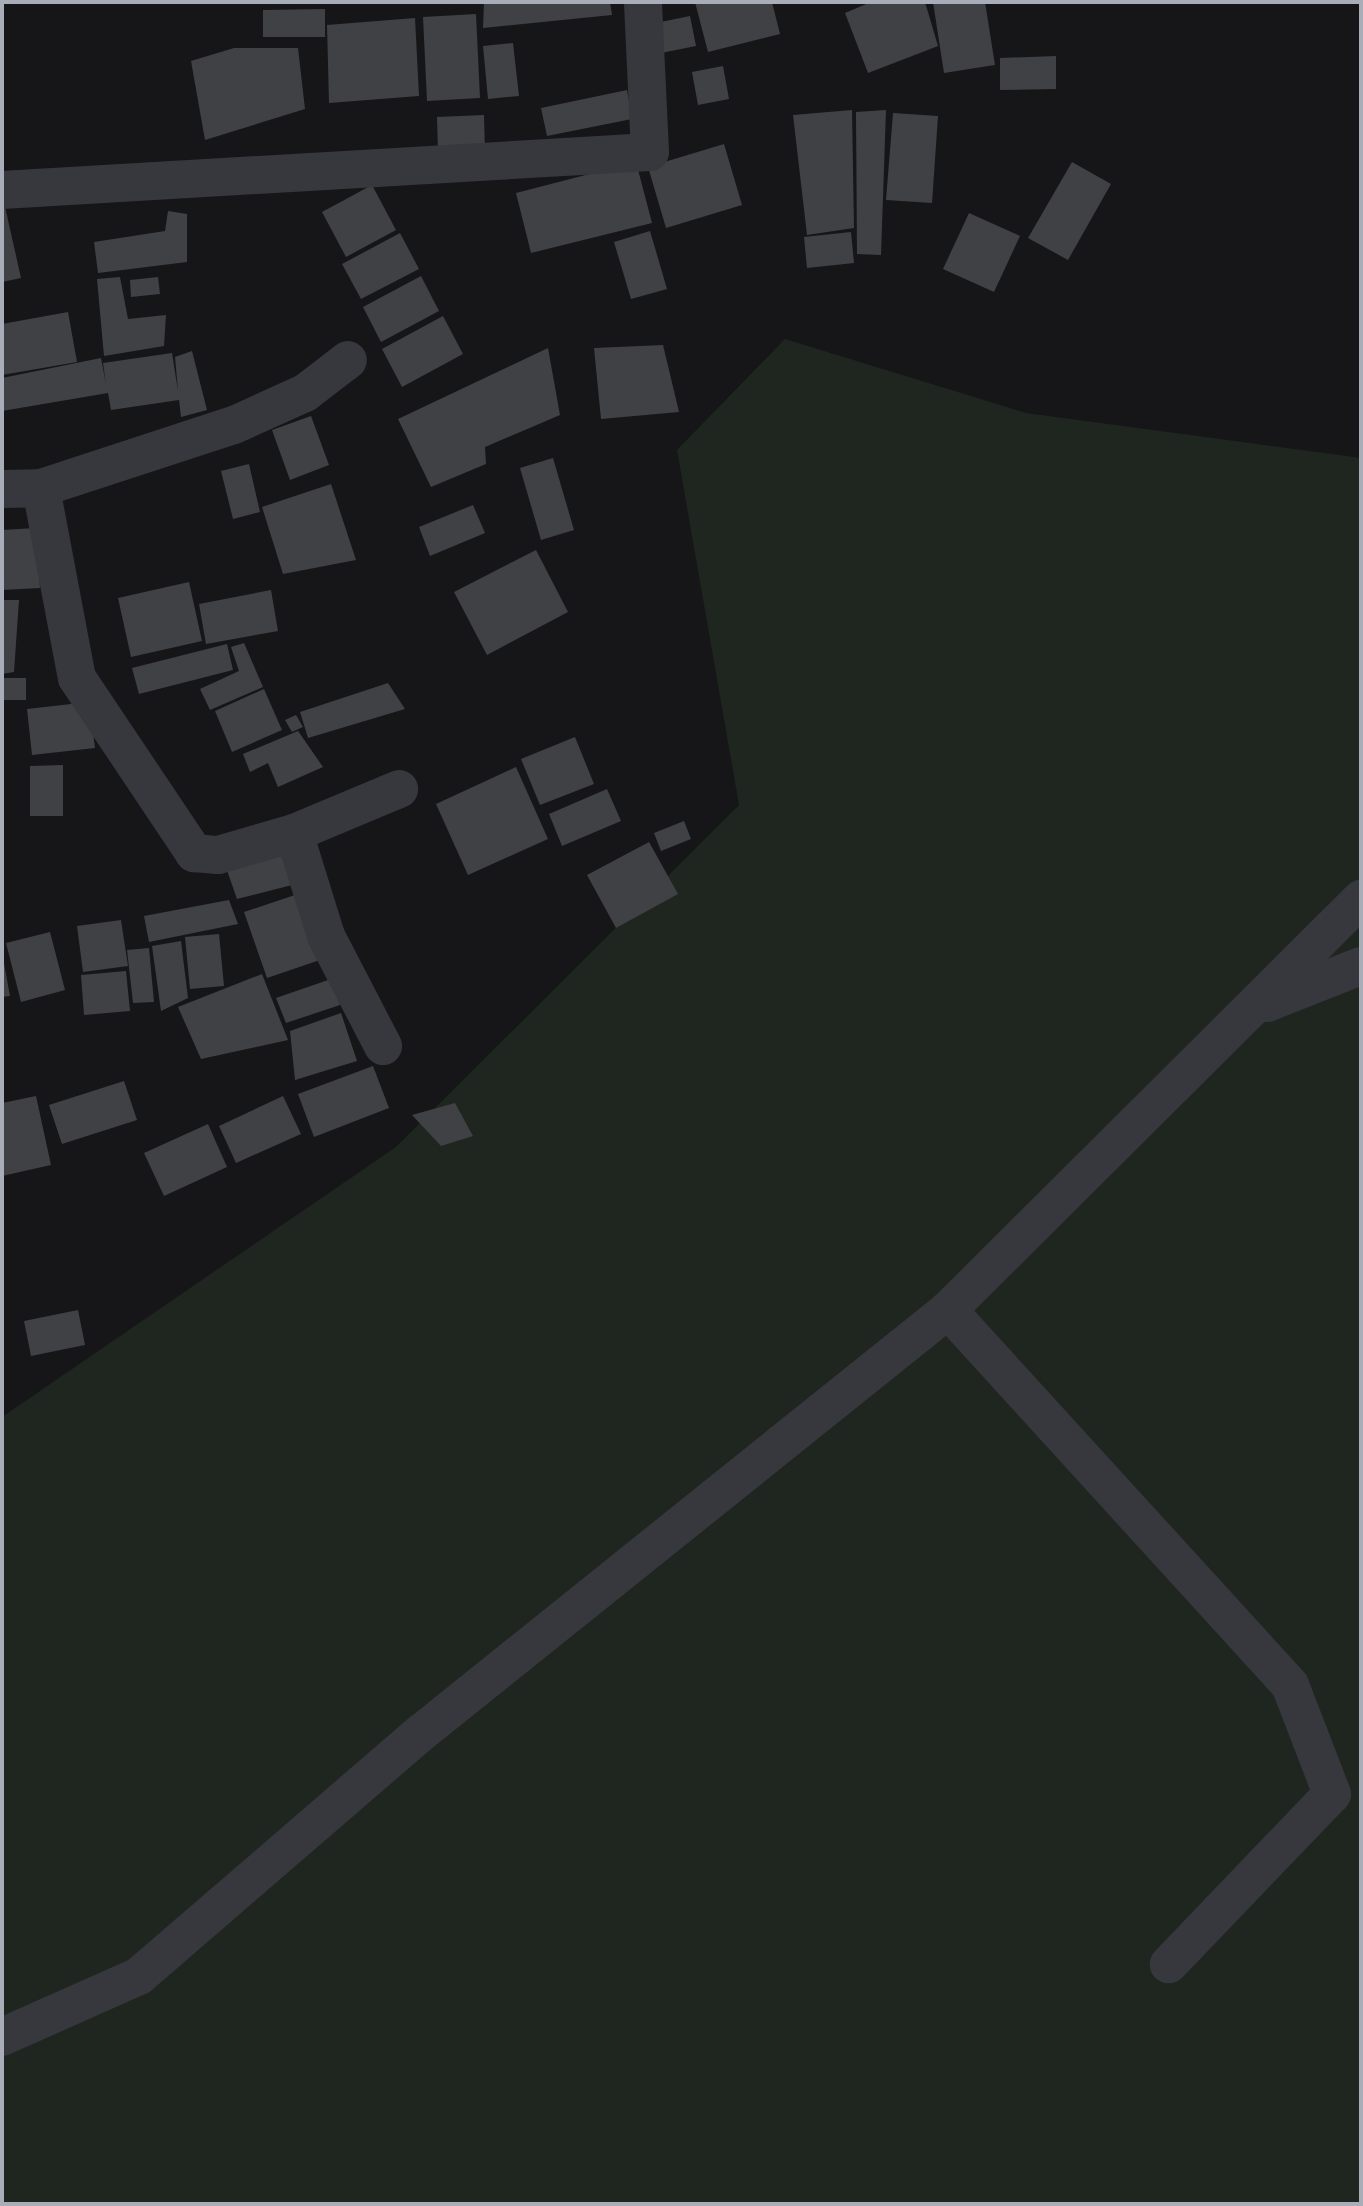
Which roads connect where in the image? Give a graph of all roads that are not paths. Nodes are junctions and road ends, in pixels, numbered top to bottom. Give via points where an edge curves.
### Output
1 (643, 2) edge
2 (2, 190) edge
3 (348, 360) dead end
4 (41, 488) junction
5 (2, 489) edge
6 (399, 789) dead end
7 (294, 833) junction
8 (1361, 899) edge
9 (1361, 966) edge
10 (1252, 1009) junction
11 (383, 1046) dead end
12 (948, 1310) junction
13 (1169, 1964) dead end
14 (2, 2037) edge

1 - 2 street via 650,152
3 - 4 street via 305,393 234,425
4 - 5 street
4 - 7 street via 77,678 194,853 218,855
6 - 7 street
7 - 11 street via 326,936
8 - 10 street
9 - 10 street
10 - 12 street
12 - 13 street via 1290,1685 1332,1794
12 - 14 street via 422,1732 139,1976

